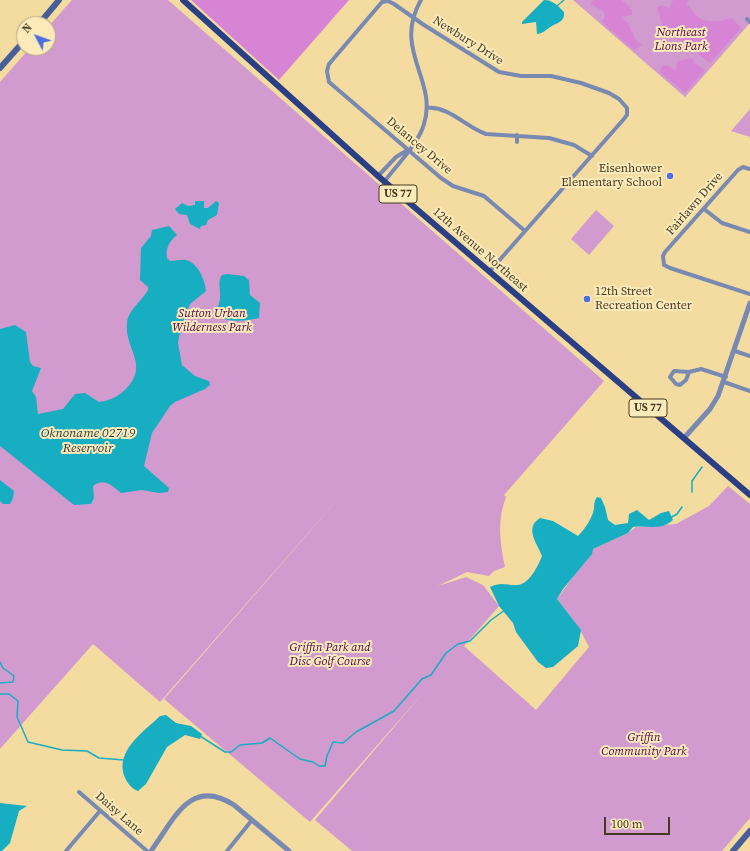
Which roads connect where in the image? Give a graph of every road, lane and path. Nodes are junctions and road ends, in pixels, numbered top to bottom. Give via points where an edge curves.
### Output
1 (59, 0) edge
2 (183, 0) edge
3 (421, 0) edge
4 (46, 16) edge
5 (414, 17) junction
6 (16, 50) edge
7 (336, 57) joint
8 (0, 68) edge
9 (427, 108) junction
10 (517, 136) junction
11 (517, 142) dead end
12 (408, 150) junction
13 (592, 156) junction
14 (750, 169) edge
15 (378, 176) junction
16 (384, 182) junction
17 (704, 209) junction
18 (525, 231) junction
19 (750, 232) edge
20 (489, 272) junction
21 (750, 294) edge
22 (750, 303) edge
23 (735, 351) junction
24 (750, 356) edge
25 (689, 372) junction
26 (725, 380) junction
27 (750, 391) edge
28 (684, 438) junction
29 (750, 495) edge
30 (79, 792) dead end
31 (100, 811) junction
32 (252, 820) junction
33 (750, 831) edge
34 (66, 851) edge
35 (147, 851) edge
36 (151, 851) edge
37 (227, 851) edge
38 (289, 851) edge
39 (733, 851) edge

1 - 4 main road
2 - 15 main road, 12th Avenue Northeast / US 77
3 - 5 street
5 - 7 street, Newbury Drive via 389,1 382,2
5 - 9 street via 410,42
5 - 13 street, Newbury Drive via 498,72 557,77 601,90 619,99 627,108 627,115
6 - 8 main road
7 - 12 street, Delancey Drive via 327,69 329,82
9 - 10 street via 446,111 486,134
9 - 12 street via 422,130
10 - 11 street
10 - 13 street via 544,137 569,143
12 - 15 street via 396,157
12 - 16 street
12 - 18 street, Delancey Drive via 450,185 484,196
13 - 18 street, Newbury Drive
14 - 17 street, Fairlawn Drive via 743,167 738,170
15 - 16 main road, 12th Avenue Northeast / US 77
16 - 20 main road, 12th Avenue Northeast / US 77
17 - 19 street via 722,223
17 - 21 street, Fairlawn Drive via 665,252 663,263 670,268
18 - 20 street, Newbury Drive
20 - 28 main road, 12th Avenue Northeast / US 77
22 - 23 street
23 - 24 street
23 - 26 street
25 - 25 street via 674,371 670,379 676,384 682,384
25 - 26 street via 701,369
26 - 27 street
26 - 28 street via 710,409
28 - 29 main road, 12th Avenue Northeast / US 77
30 - 31 street, Daisy Lane
31 - 34 street
31 - 35 street, Daisy Lane
32 - 36 street via 234,805 218,797 205,796 194,799 179,809
32 - 37 street
32 - 38 street
33 - 39 main road

